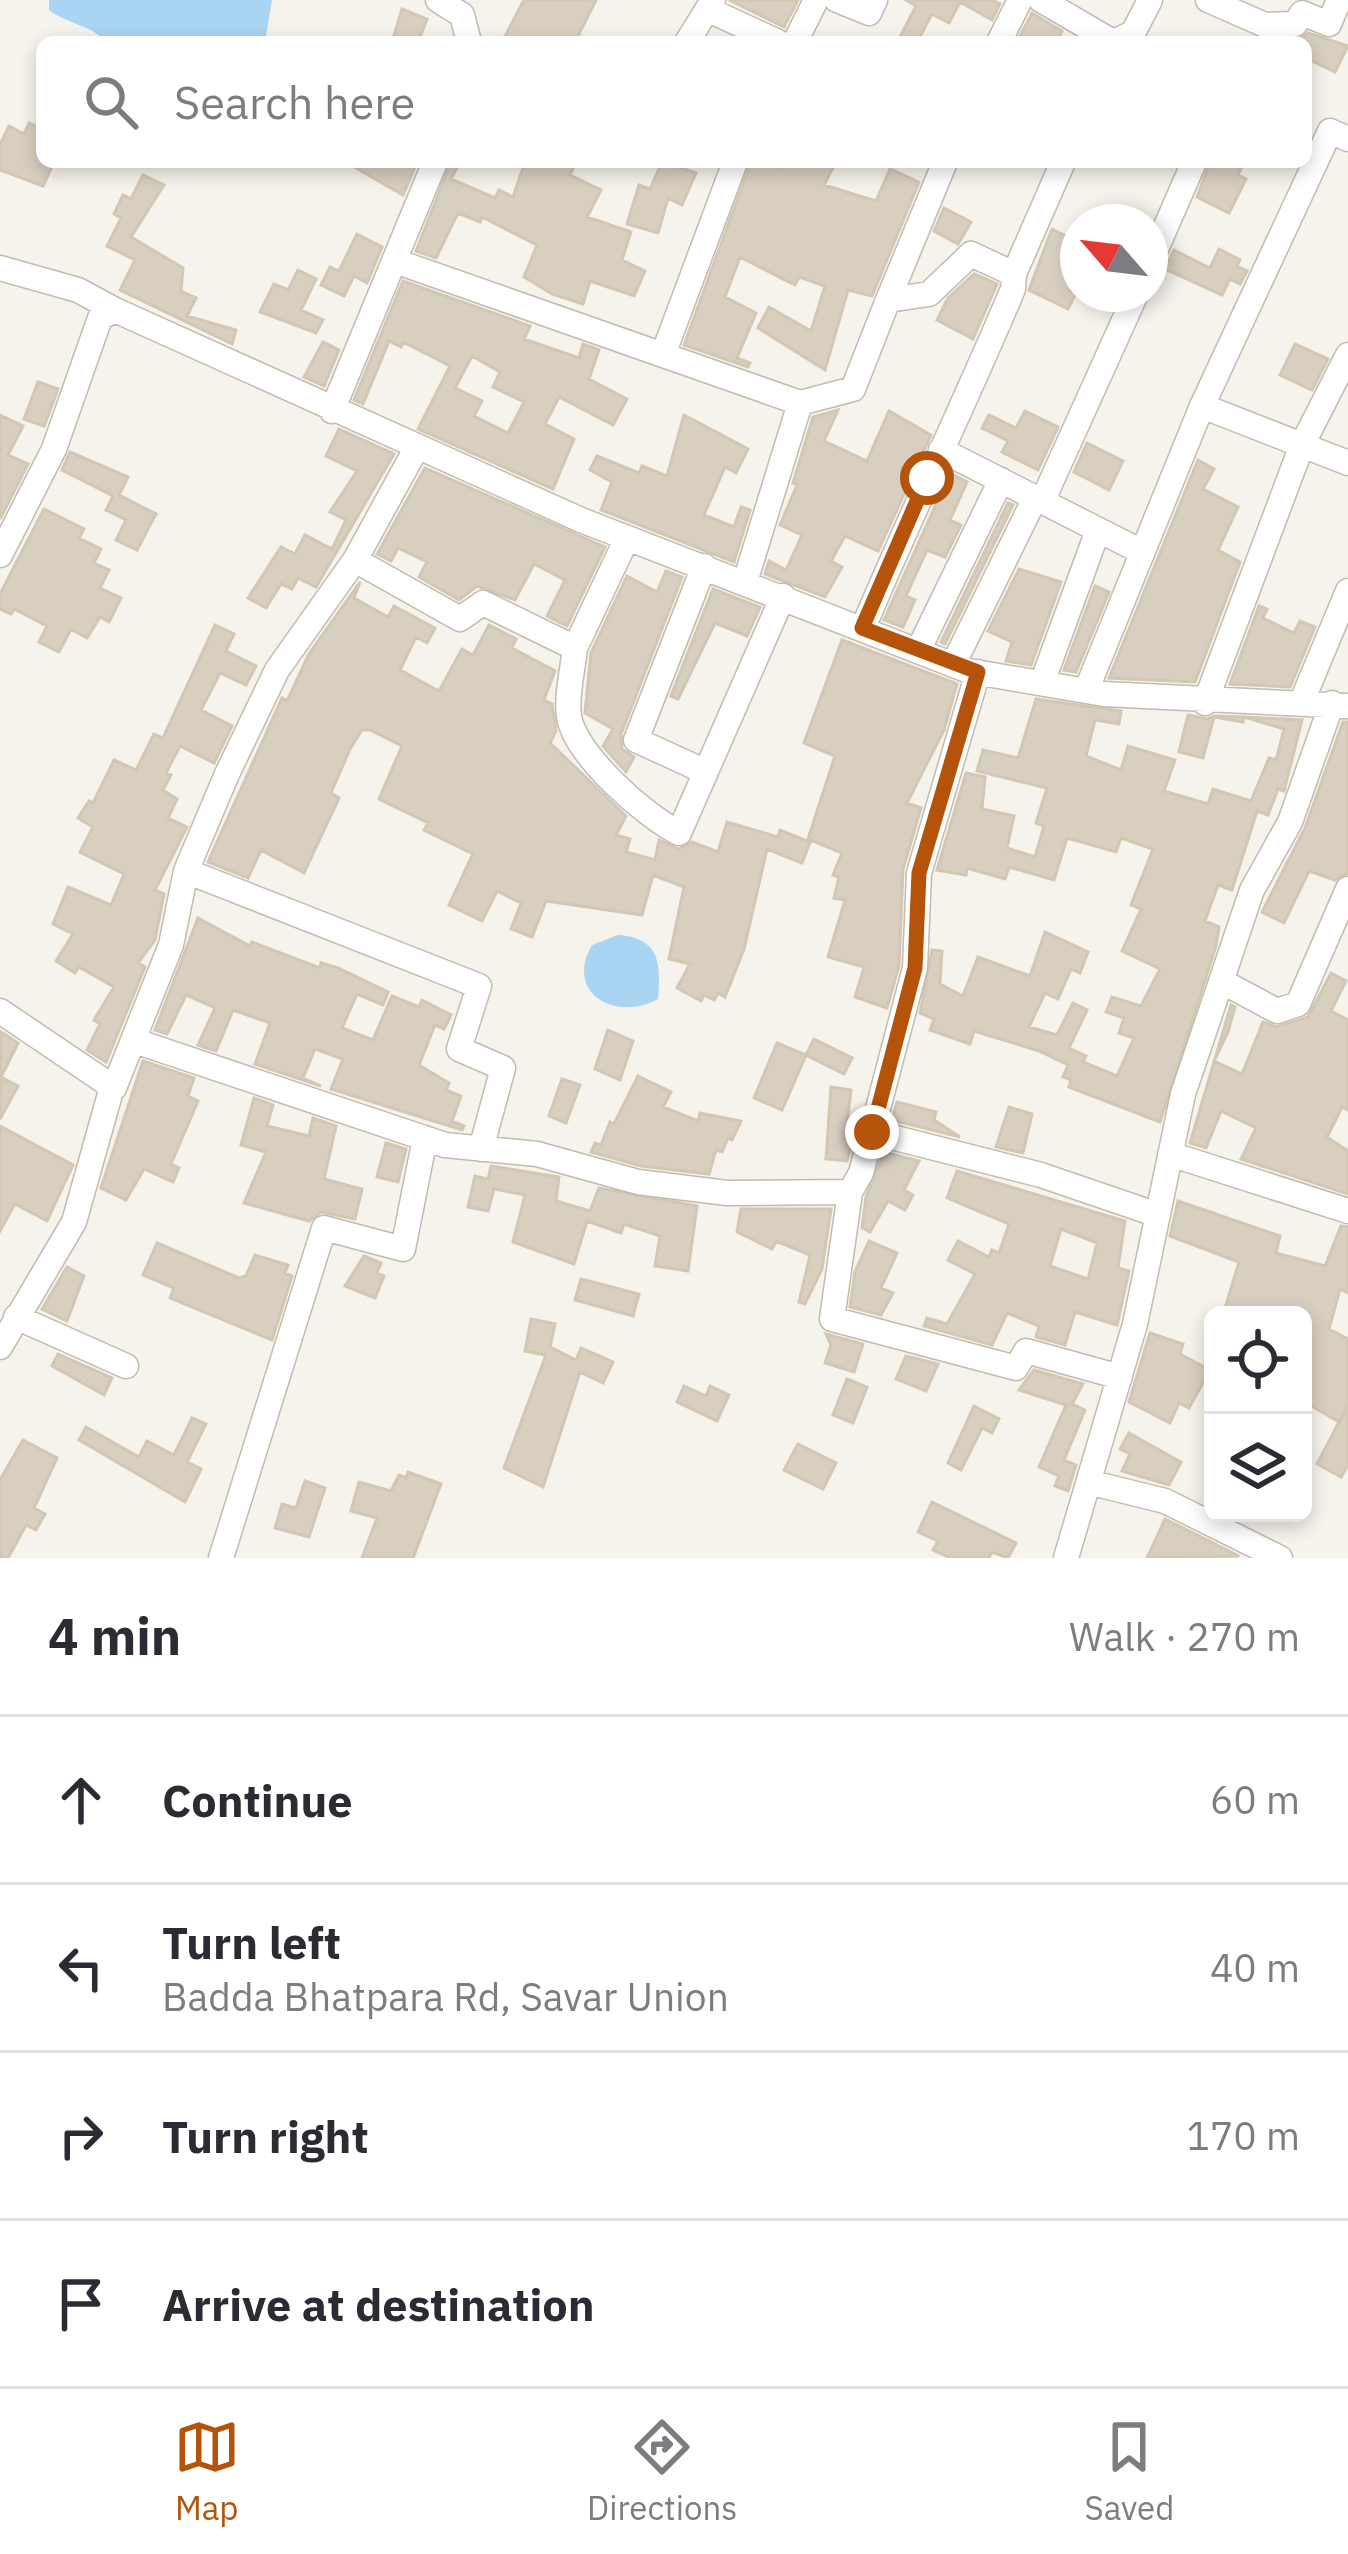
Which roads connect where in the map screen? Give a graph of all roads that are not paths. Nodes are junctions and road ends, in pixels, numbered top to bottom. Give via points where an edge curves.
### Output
1 (437, 0) edge
2 (816, 0) edge
3 (837, 0) edge
4 (875, 0) edge
5 (1020, 0) edge
6 (1041, 0) edge
7 (1150, 0) edge
8 (1208, 0) edge
9 (1339, 0) edge
10 (711, 5) edge
11 (1260, 33) edge
12 (467, 36) edge
13 (691, 36) edge
14 (767, 36) edge
15 (798, 36) edge
16 (1002, 36) edge
17 (1103, 36) edge
18 (1125, 36) edge
19 (1339, 135) edge
20 (433, 168) edge
21 (733, 168) edge
22 (943, 168) edge
23 (1061, 168) edge
24 (1191, 168) edge
25 (1168, 222) edge
26 (395, 261) junction
27 (0, 268) edge
28 (1014, 274) junction
29 (888, 300) junction
30 (116, 310) junction
31 (1128, 312) edge
32 (664, 352) junction
33 (1348, 355) edge
34 (800, 403) junction
35 (1202, 406) junction
36 (332, 412) junction
37 (1302, 445) junction
38 (417, 447) junction
39 (941, 450) junction
40 (1348, 464) edge
41 (1001, 480) junction
42 (1039, 500) junction
43 (1098, 530) junction
44 (627, 538) junction
45 (1140, 551) junction
46 (0, 555) edge
47 (355, 560) junction
48 (704, 566) junction
49 (745, 582) junction
50 (1348, 591) edge
51 (783, 596) junction
52 (862, 628) junction
53 (574, 648) junction
54 (918, 651) junction
55 (966, 668) junction
56 (1042, 683) junction
57 (1086, 691) junction
58 (1302, 701) junction
59 (1205, 703) junction
60 (1340, 705) edge
61 (706, 772) junction
62 (186, 871) junction
63 (1348, 890) edge
64 (1221, 981) junction
65 (0, 1011) edge
66 (135, 1041) junction
67 (112, 1087) junction
68 (872, 1132) junction
69 (425, 1138) junction
70 (481, 1149) junction
71 (1170, 1154) junction
72 (850, 1192) junction
73 (1348, 1211) edge
74 (1158, 1214) junction
75 (16, 1317) junction
76 (0, 1347) edge
77 (125, 1366) dead end
78 (1120, 1377) junction
79 (1092, 1483) junction
80 (221, 1558) edge
81 (1066, 1558) edge
82 (1280, 1558) edge

1 - 12 street via 462,15
2 - 15 street
3 - 4 street via 869,13
5 - 16 street
6 - 17 street
7 - 18 street
8 - 11 street
9 - 11 street via 1329,24 1302,14 1295,24
10 - 13 street
10 - 14 street
19 - 35 street
20 - 26 street
21 - 32 street
22 - 29 street
23 - 28 street
24 - 25 street
26 - 32 street
26 - 36 street
27 - 30 street
28 - 29 street via 971,254 929,294
28 - 39 street
29 - 34 street via 853,389
30 - 36 street
30 - 46 street via 100,318 54,449
31 - 42 street
32 - 34 street
33 - 37 street
34 - 49 street
35 - 37 street
35 - 45 street
36 - 38 street
37 - 40 street
37 - 59 street
38 - 44 street
38 - 47 street
39 - 41 street
39 - 52 street
41 - 42 street
41 - 54 street
42 - 43 street
42 - 55 street
43 - 45 street
43 - 56 street
44 - 48 street
44 - 53 street
45 - 57 street
47 - 53 street via 460,619 483,603
47 - 62 street via 278,670
48 - 49 street
48 - 61 street via 636,740
49 - 51 street
50 - 58 street
51 - 52 street
51 - 61 street
52 - 54 street
53 - 61 street via 568,718 589,758 656,822 679,833
54 - 55 street
55 - 56 street
55 - 68 street via 919,873 915,968
56 - 57 street
57 - 59 street
58 - 59 street
58 - 60 street
60 - 64 street via 1252,890
62 - 66 street via 171,945
62 - 70 street via 479,986 459,1049 503,1068
63 - 64 street via 1298,1004 1277,1010
64 - 71 street
65 - 67 street
66 - 67 street
66 - 69 street
67 - 75 street via 74,1222
68 - 72 street
68 - 74 street
69 - 70 street
69 - 80 street via 404,1249 324,1228
70 - 72 street via 536,1154 638,1182
71 - 73 street
71 - 74 street
72 - 78 street via 832,1319 1016,1368 1026,1351
74 - 78 street
75 - 76 street
75 - 77 street
78 - 79 street
79 - 81 street
79 - 82 street via 1165,1501

